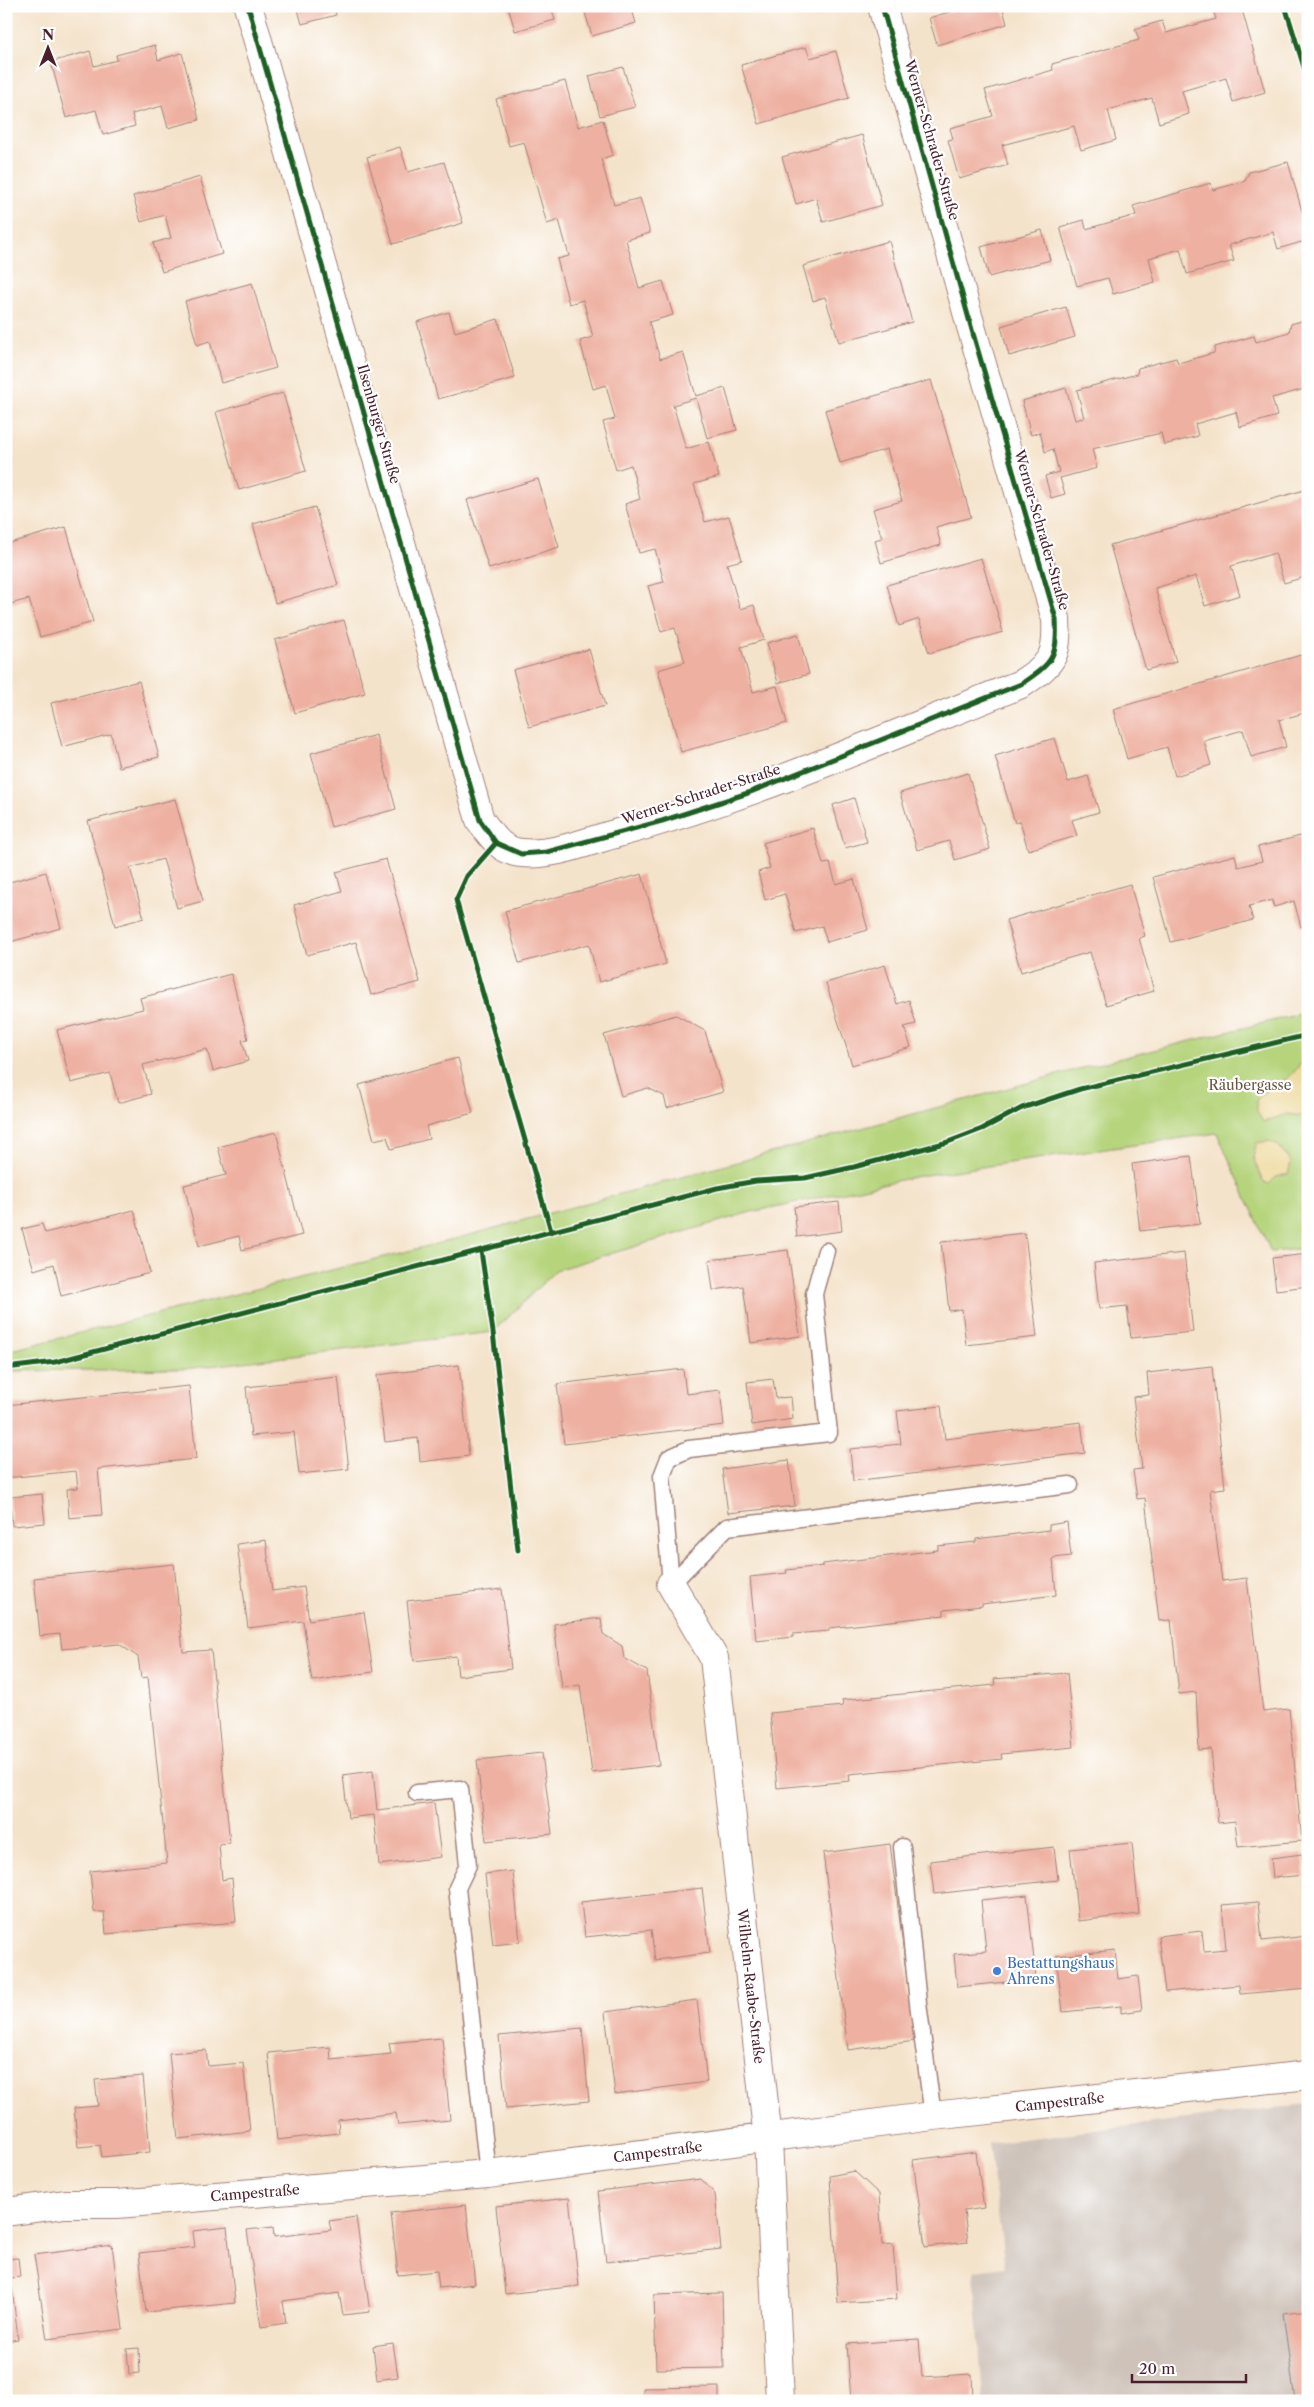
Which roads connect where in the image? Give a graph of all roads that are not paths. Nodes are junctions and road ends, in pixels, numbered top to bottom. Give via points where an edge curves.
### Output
1 (248, 6) edge
2 (882, 6) edge
3 (496, 844) joint
4 (826, 1251) dead end
5 (1070, 1485) dead end
6 (671, 1584) junction
7 (417, 1793) dead end
8 (902, 1847) dead end
9 (1308, 2075) edge
10 (933, 2116) junction
11 (768, 2139) junction
12 (488, 2174) junction
13 (6, 2212) edge
14 (780, 2401) edge

1 - 3 street, Ilsenburger Straße via 480,820
2 - 3 street, Werner-Schrader-Straße via 1056,619 1057,640 1052,659 1021,684 748,793 662,821 547,852 521,854
4 - 6 lane via 814,1294 829,1433 689,1449 669,1458 662,1476
5 - 6 lane via 727,1526
6 - 11 street, Wilhelm-Raabe-Straße via 714,1658
7 - 12 lane via 460,1789 468,1865 457,1888
8 - 10 lane
9 - 10 street, Campestraße
10 - 11 street, Campestraße
11 - 12 street, Campestraße
11 - 14 street, Wilhelm-Raabe-Straße
12 - 13 street, Campestraße via 117,2204 65,2204

